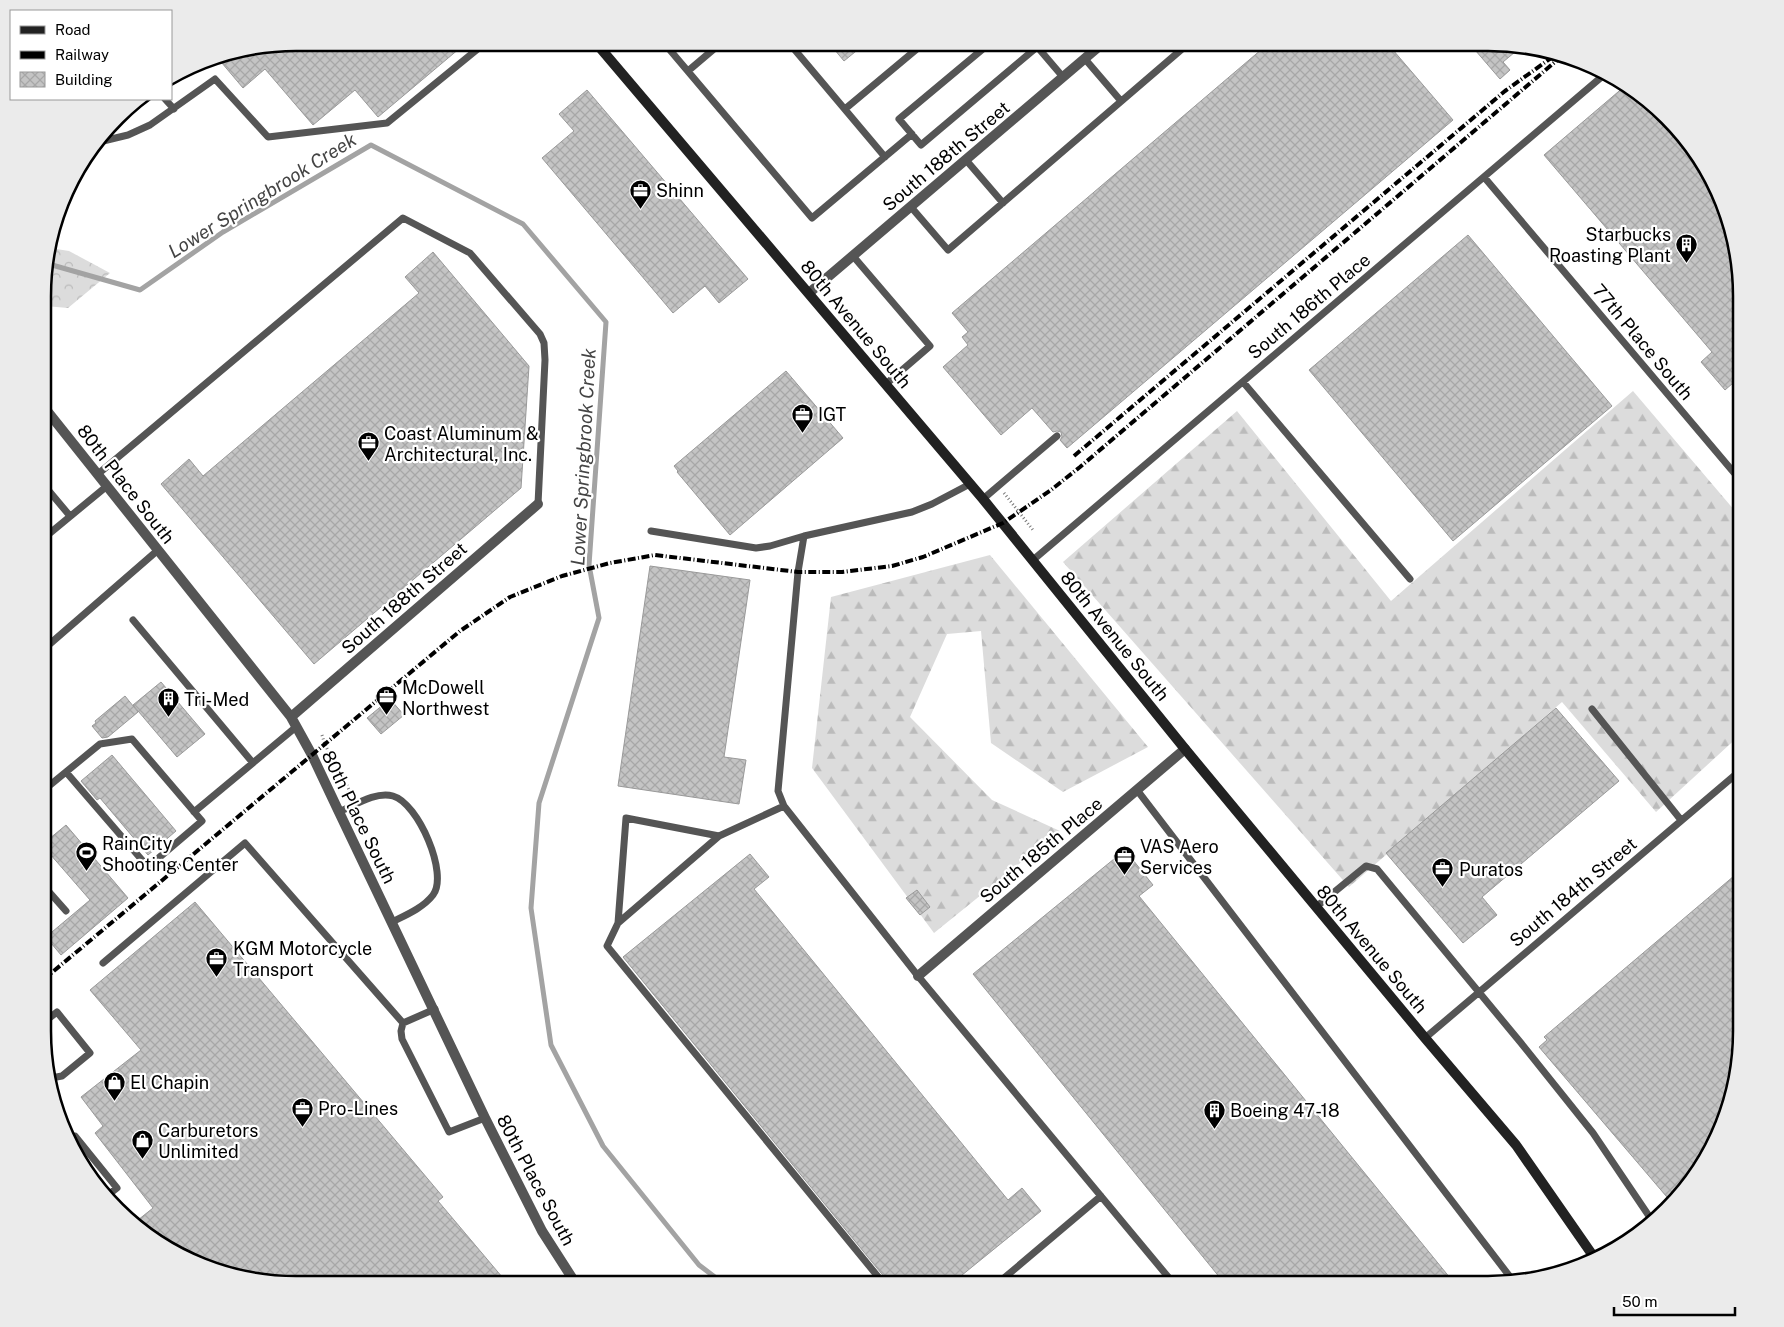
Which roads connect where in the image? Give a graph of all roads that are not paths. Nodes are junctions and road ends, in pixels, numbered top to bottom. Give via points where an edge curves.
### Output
1 (475, 51) edge
2 (603, 51) edge
3 (671, 51) edge
4 (712, 51) edge
5 (796, 51) edge
6 (914, 51) edge
7 (980, 51) edge
8 (1028, 51) edge
9 (1040, 51) edge
10 (1094, 51) edge
11 (1180, 51) edge
12 (1085, 59) junction
13 (688, 71) junction
14 (1063, 77) junction
15 (1599, 79) edge
16 (165, 100) edge
17 (1121, 101) junction
18 (174, 109) junction
19 (845, 109) junction
20 (912, 134) junction
21 (108, 140) edge
22 (885, 157) junction
23 (966, 160) junction
24 (1484, 177) junction
25 (1003, 203) junction
26 (911, 207) junction
27 (853, 256) junction
28 (809, 293) junction
29 (1243, 382) junction
30 (886, 384) junction
31 (51, 416) edge
32 (1056, 436) dead end
33 (1733, 472) edge
34 (98, 474) junction
35 (970, 484) junction
36 (107, 486) junction
37 (51, 493) edge
38 (983, 500) junction
39 (538, 504) joint
40 (70, 516) junction
41 (651, 531) dead end
42 (51, 532) edge
43 (804, 536) junction
44 (158, 550) junction
45 (1033, 560) junction
46 (1410, 579) dead end
47 (133, 620) dead end
48 (51, 643) edge
49 (1592, 709) dead end
50 (291, 717) junction
51 (296, 727) junction
52 (1186, 749) junction
53 (253, 764) junction
54 (66, 772) junction
55 (1733, 777) edge
56 (51, 784) edge
57 (1137, 790) junction
58 (784, 806) junction
59 (194, 812) junction
60 (339, 812) junction
61 (1682, 820) junction
62 (719, 836) junction
63 (51, 894) edge
64 (1316, 907) junction
65 (66, 911) dead end
66 (392, 922) junction
67 (618, 923) junction
68 (103, 963) dead end
69 (918, 976) junction
70 (1478, 993) junction
71 (434, 1010) junction
72 (51, 1017) edge
73 (403, 1023) junction
74 (1425, 1038) junction
75 (56, 1077) edge
76 (485, 1118) junction
77 (76, 1138) edge
78 (112, 1192) edge
79 (1101, 1196) junction
80 (1649, 1215) edge
81 (1591, 1253) edge
82 (1508, 1275) edge
83 (571, 1276) edge
84 (877, 1276) edge
85 (1006, 1276) edge
86 (1167, 1276) edge

1 - 18 lane via 387,123 268,137 215,79
2 - 28 street, 80th Avenue South
3 - 13 lane
4 - 13 lane
5 - 19 lane
6 - 19 lane
7 - 20 lane via 899,119
8 - 20 lane via 921,145
9 - 14 lane
10 - 12 street, South 188th Street
11 - 17 lane
12 - 14 street, South 188th Street
12 - 17 lane
13 - 22 lane via 812,218
14 - 23 street, South 188th Street
15 - 24 lane, South 186th Place
16 - 18 lane
17 - 25 lane
18 - 21 lane via 150,125
19 - 22 lane
20 - 22 lane
23 - 25 lane
23 - 26 street, South 188th Street
24 - 29 lane, South 186th Place
24 - 33 lane, 77th Place South
25 - 26 lane via 948,250
26 - 27 street, South 188th Street
27 - 28 street, South 188th Street
27 - 30 lane via 930,346
28 - 30 street, 80th Avenue South
29 - 45 lane, South 186th Place
29 - 46 lane
30 - 35 street, 80th Avenue South
31 - 34 street, 80th Place South
32 - 38 lane
34 - 36 street, 80th Place South
34 - 39 lane via 403,218 470,253 540,334 546,360
35 - 38 street, 80th Avenue South
35 - 43 lane via 912,512
36 - 40 lane
36 - 44 street, 80th Place South
37 - 40 lane
38 - 45 street, 80th Avenue South
39 - 50 street, South 188th Street
40 - 42 lane
41 - 43 lane via 756,548
43 - 58 lane via 778,791
44 - 48 lane
44 - 50 street, 80th Place South
45 - 52 street, 80th Avenue South
47 - 53 lane
49 - 61 lane
50 - 51 street, 80th Place South
51 - 53 lane
51 - 60 street, 80th Place South
52 - 57 street, South 185th Place
52 - 64 street, 80th Avenue South
53 - 59 lane
54 - 56 lane
54 - 59 lane via 100,744 132,739
54 - 59 lane via 148,867 202,821
55 - 61 lane, South 184th Street
57 - 69 street, South 185th Place
57 - 82 lane
58 - 62 lane
58 - 69 lane
60 - 66 street, 80th Place South
60 - 66 lane via 366,800 393,796 420,820 434,856 438,877 434,894 416,910
61 - 70 lane, South 184th Street
62 - 67 lane
62 - 67 lane via 626,818
63 - 65 lane
64 - 70 lane via 1366,866 1376,869
64 - 74 street, 80th Avenue South
66 - 71 street, 80th Place South
67 - 84 lane via 607,946
68 - 73 lane via 245,843
69 - 79 lane
70 - 74 lane, South 184th Street
70 - 80 lane via 1592,1134
71 - 73 lane
71 - 76 street, 80th Place South
72 - 75 lane via 58,1012 90,1053 62,1076
73 - 76 lane via 402,1039 449,1132
74 - 81 street, 80th Avenue South via 1516,1145
76 - 83 street, 80th Place South via 542,1231
77 - 78 lane via 117,1188
79 - 85 lane
79 - 86 lane

